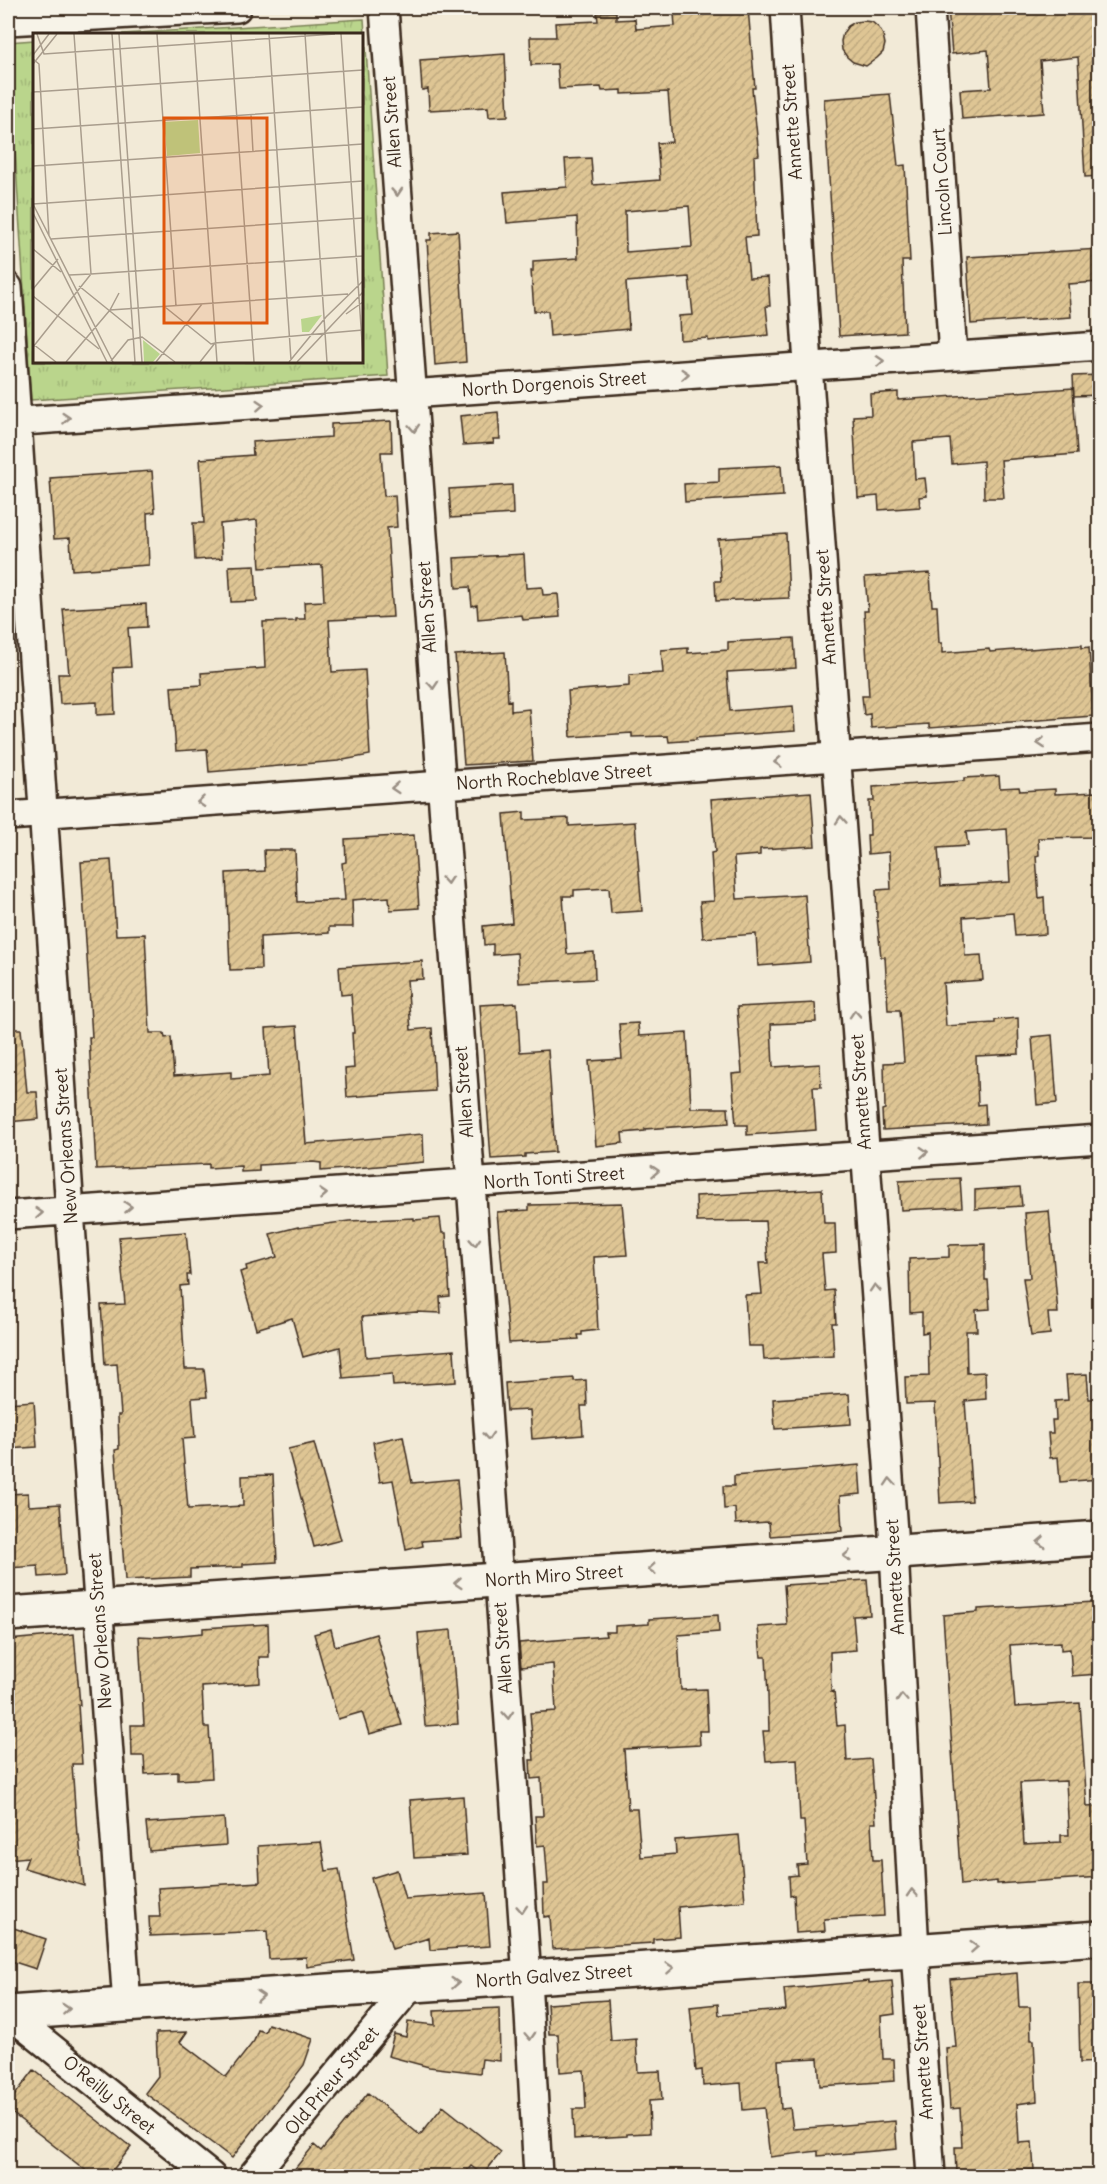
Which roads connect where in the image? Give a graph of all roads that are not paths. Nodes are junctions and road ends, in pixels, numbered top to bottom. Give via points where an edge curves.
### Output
1 (237, 8) edge
2 (384, 8) edge
3 (785, 8) edge
4 (930, 8) edge
5 (8, 21) edge
6 (8, 287) edge
7 (1100, 346) edge
8 (953, 356) junction
9 (808, 365) junction
10 (411, 394) junction
11 (11, 422) edge
12 (1100, 738) edge
13 (837, 758) junction
14 (440, 785) junction
15 (44, 813) junction
16 (8, 816) edge
17 (1100, 1139) edge
18 (866, 1156) junction
19 (471, 1184) junction
20 (70, 1211) junction
21 (8, 1215) edge
22 (1100, 1538) edge
23 (894, 1553) junction
24 (498, 1580) junction
25 (98, 1608) junction
26 (8, 1614) edge
27 (1100, 1938) edge
28 (915, 1951) junction
29 (527, 1978) junction
30 (411, 1986) junction
31 (127, 2005) junction
32 (8, 2013) edge
33 (211, 2176) edge
34 (252, 2176) edge
35 (538, 2176) edge
36 (931, 2176) edge

1 - 5 street
2 -> 10 street, Allen Street
3 - 9 street, Annette Street
4 - 8 street, Lincoln Court
6 - 11 street, New Orleans Street
7 - 8 street, North Dorgenois Street
9 -> 8 street, North Dorgenois Street
10 -> 9 street, North Dorgenois Street
9 - 13 street, Annette Street
11 -> 10 street, North Dorgenois Street
10 -> 14 street, Allen Street
11 - 15 street, New Orleans Street
12 -> 13 street, North Rocheblave Street
13 -> 14 street, North Rocheblave Street
18 -> 13 street, Annette Street
14 -> 15 street, North Rocheblave Street
14 -> 19 street, Allen Street
15 - 16 street, North Rocheblave Street
15 - 20 street, New Orleans Street
18 -> 17 street, North Tonti Street
19 -> 18 street, North Tonti Street
23 -> 18 street, Annette Street
20 -> 19 street, North Tonti Street
19 -> 24 street, Allen Street
21 -> 20 street, North Tonti Street
20 - 25 street, New Orleans Street
22 -> 23 street, North Miro Street
23 -> 24 street, North Miro Street
28 -> 23 street, Annette Street
24 -> 25 street, North Miro Street
24 -> 29 street, Allen Street
25 - 26 street, North Miro Street
25 - 31 street, New Orleans Street
28 -> 27 street, North Galvez Street
29 -> 28 street, North Galvez Street
28 - 36 street, Annette Street
30 -> 29 street, North Galvez Street
29 -> 35 street, Allen Street
31 -> 30 street, North Galvez Street
30 - 34 street, Old Prieur Street
32 -> 31 street, North Galvez Street
32 - 33 street, O'Reilly Street

